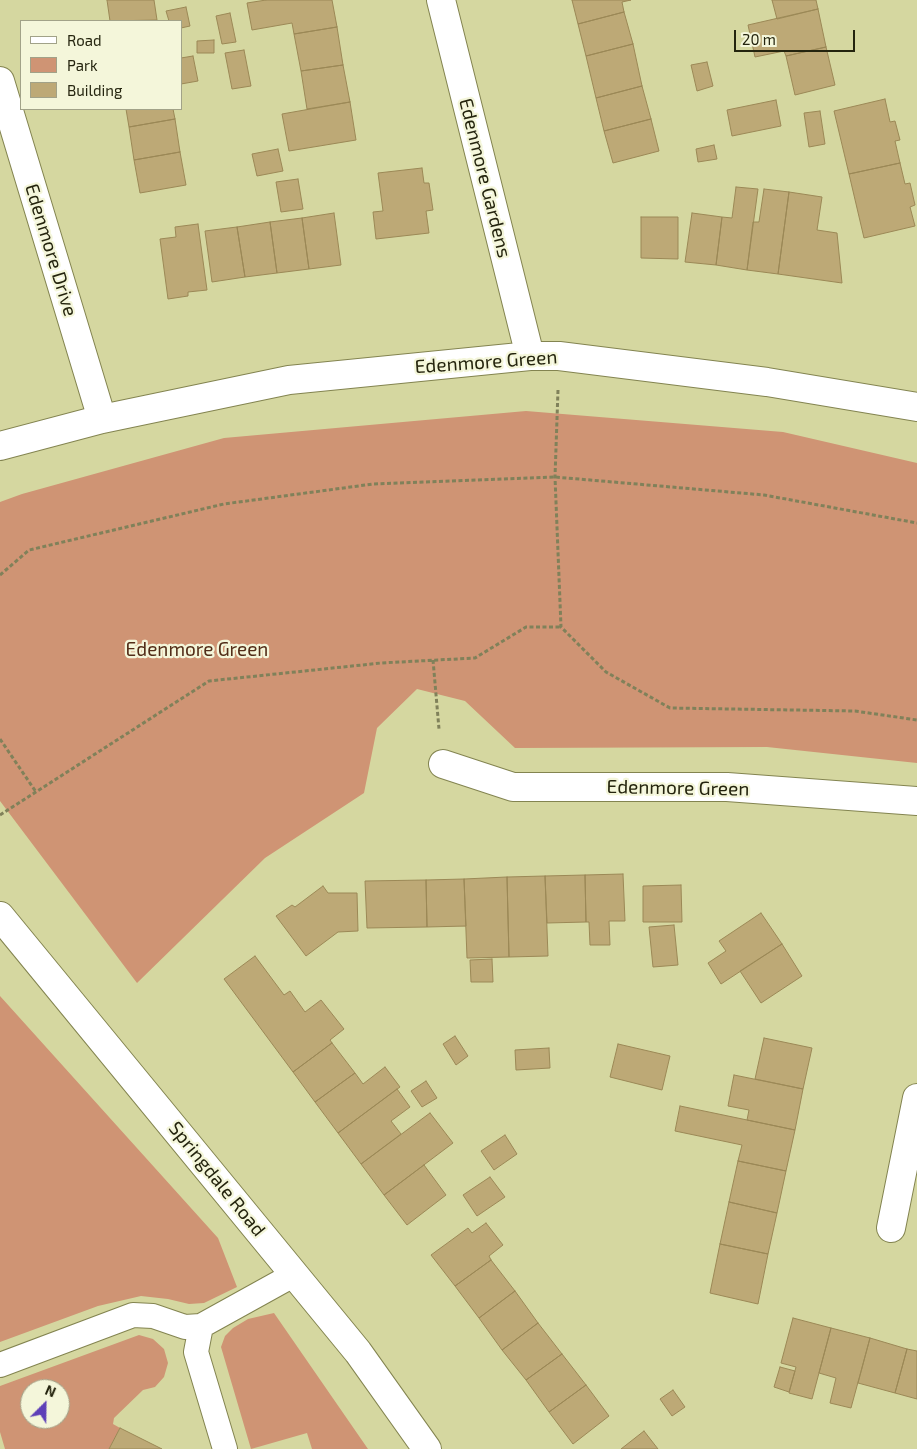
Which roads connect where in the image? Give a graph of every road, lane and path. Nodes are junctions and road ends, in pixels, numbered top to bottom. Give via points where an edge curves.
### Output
1 (441, 0) edge
2 (0, 81) edge
3 (530, 356) junction
4 (559, 356) junction
5 (917, 407) edge
6 (102, 419) junction
7 (0, 446) edge
8 (555, 477) junction
9 (917, 523) edge
10 (0, 575) edge
11 (560, 627) junction
12 (433, 660) junction
13 (917, 720) edge
14 (0, 738) edge
15 (443, 764) joint
16 (36, 792) junction
17 (917, 801) edge
18 (0, 815) edge
19 (0, 916) edge
20 (917, 1098) edge
21 (891, 1228) dead end
22 (295, 1274) junction
23 (201, 1326) junction
24 (0, 1364) edge
25 (225, 1449) edge
26 (427, 1449) edge

1 - 3 street, Edenmore Gardens
2 - 6 street, Edenmore Drive
3 - 4 street, Edenmore Green
3 - 6 street, Edenmore Green via 289,380
4 - 5 street, Edenmore Green via 767,382
4 - 8 path
6 - 7 street, Edenmore Green
8 - 9 path via 764,495
8 - 10 path via 373,484 224,504 29,550
8 - 11 path
11 - 12 path via 526,627 475,658
11 - 13 path via 606,672 670,708 855,711
12 - 15 path
12 - 16 path via 209,681
14 - 16 path
15 - 17 street, Edenmore Green via 513,787 727,788
16 - 18 path
19 - 22 street, Springdale Road
20 - 21 street
22 - 23 lane
22 - 26 street, Springdale Road via 358,1352
23 - 24 lane via 185,1327 153,1316 134,1315
23 - 25 lane via 196,1352

